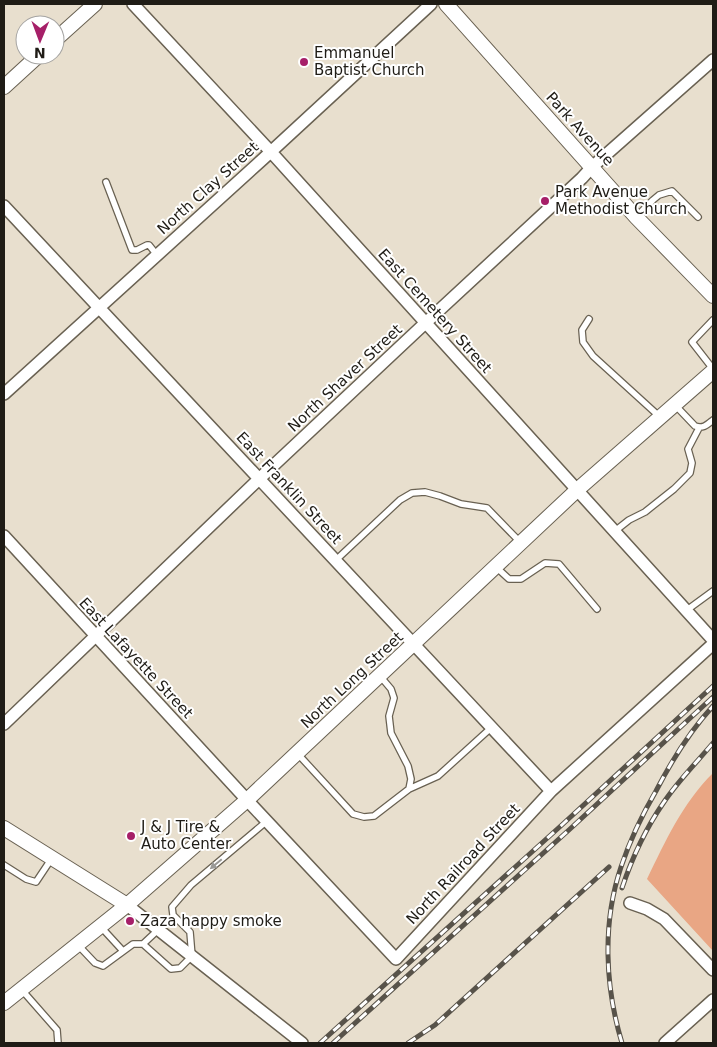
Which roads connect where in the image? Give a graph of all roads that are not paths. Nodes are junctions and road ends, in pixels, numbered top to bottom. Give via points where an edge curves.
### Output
1 (95, 4) edge
2 (133, 4) edge
3 (431, 4) edge
4 (446, 4) edge
5 (65, 31) edge
6 (713, 60) edge
7 (28, 65) edge
8 (4, 87) edge
9 (270, 152) junction
10 (592, 167) junction
11 (106, 182) dead end
12 (4, 206) edge
13 (636, 217) junction
14 (698, 217) dead end
15 (157, 255) junction
16 (713, 296) edge
17 (100, 307) junction
18 (589, 318) dead end
19 (713, 320) edge
20 (425, 323) junction
21 (713, 370) edge
22 (4, 394) edge
23 (675, 404) junction
24 (660, 417) junction
25 (713, 420) edge
26 (699, 428) junction
27 (260, 479) junction
28 (577, 490) junction
29 (615, 531) junction
30 (4, 536) edge
31 (521, 543) junction
32 (336, 560) junction
33 (496, 566) junction
34 (713, 591) edge
35 (598, 609) dead end
36 (687, 610) junction
37 (96, 636) junction
38 (713, 640) edge
39 (414, 644) junction
40 (713, 644) edge
41 (380, 676) junction
42 (4, 724) edge
43 (492, 727) junction
44 (297, 753) junction
45 (409, 789) junction
46 (551, 791) junction
47 (247, 800) junction
48 (267, 821) junction
49 (4, 828) edge
50 (52, 858) junction
51 (4, 865) edge
52 (630, 903) dead end
53 (127, 905) junction
54 (100, 926) junction
55 (158, 930) junction
56 (77, 944) junction
57 (143, 944) junction
58 (123, 951) junction
59 (192, 956) junction
60 (713, 970) edge
61 (21, 989) junction
62 (713, 1000) edge
63 (4, 1003) edge
64 (58, 1043) edge
65 (302, 1043) edge
66 (665, 1043) edge

1 - 5 street
2 - 9 street, East Cemetery Street
3 - 9 street, North Clay Street
4 - 10 street, Park Avenue
6 - 10 street, North Shaver Street
7 - 8 street
9 - 15 street, North Clay Street
9 - 20 street, East Cemetery Street
10 - 13 street, Park Avenue
10 - 20 street, North Shaver Street
11 - 15 lane via 132,250 147,244
12 - 17 street, East Franklin Street
13 - 14 lane via 659,195 672,191
13 - 16 street, Park Avenue
15 - 17 street, North Clay Street
17 - 22 street, North Clay Street
17 - 27 street, East Franklin Street
18 - 24 lane via 582,330 584,342 593,356
19 - 21 lane via 692,342
20 - 27 street, North Shaver Street
20 - 28 street, East Cemetery Street
21 - 23 street, North Long Street
23 - 24 street, North Long Street
23 - 26 lane
24 - 28 street, North Long Street
25 - 26 lane
26 - 29 lane via 688,450 692,464 690,473 645,512
27 - 32 street, East Franklin Street
27 - 37 street, North Shaver Street
28 - 29 street, East Cemetery Street
28 - 31 street, North Long Street
29 - 36 street, East Cemetery Street
30 - 37 street, East Lafayette Street
31 - 32 lane via 487,508 461,504 425,492 412,493 400,500
31 - 33 street, North Long Street
32 - 39 street, East Franklin Street
33 - 35 lane via 509,579 521,579 545,563 559,564
33 - 39 street, North Long Street
34 - 36 lane
36 - 38 street, East Cemetery Street
37 - 42 street, North Shaver Street
37 - 47 street, East Lafayette Street
39 - 41 street, North Long Street
39 - 43 street, East Franklin Street
40 - 46 street, North Railroad Street
41 - 44 street, North Long Street
41 - 45 lane via 394,698 389,716 391,733 408,766 412,779
43 - 45 lane via 438,776
43 - 46 street, East Franklin Street
44 - 45 lane via 353,814 374,816
44 - 47 street, North Long Street
46 - 48 street, North Railroad Street via 396,958
47 - 48 street, North Railroad Street
47 - 53 street, North Long Street
48 -> 59 lane via 191,885 172,907 174,915 190,932
49 - 50 street
50 - 51 lane via 36,882
50 - 53 street
52 - 60 street via 664,918
53 - 54 street, North Long Street
53 - 55 street
54 - 56 street, North Long Street
54 - 58 lane
55 - 57 lane
55 - 59 street
56 - 58 lane via 95,963 103,966
56 - 61 street, North Long Street
57 - 58 lane via 133,944
57 - 59 lane via 171,969 180,968
59 - 65 street
61 - 63 street, North Long Street
61 - 64 lane via 57,1030
62 - 66 street

